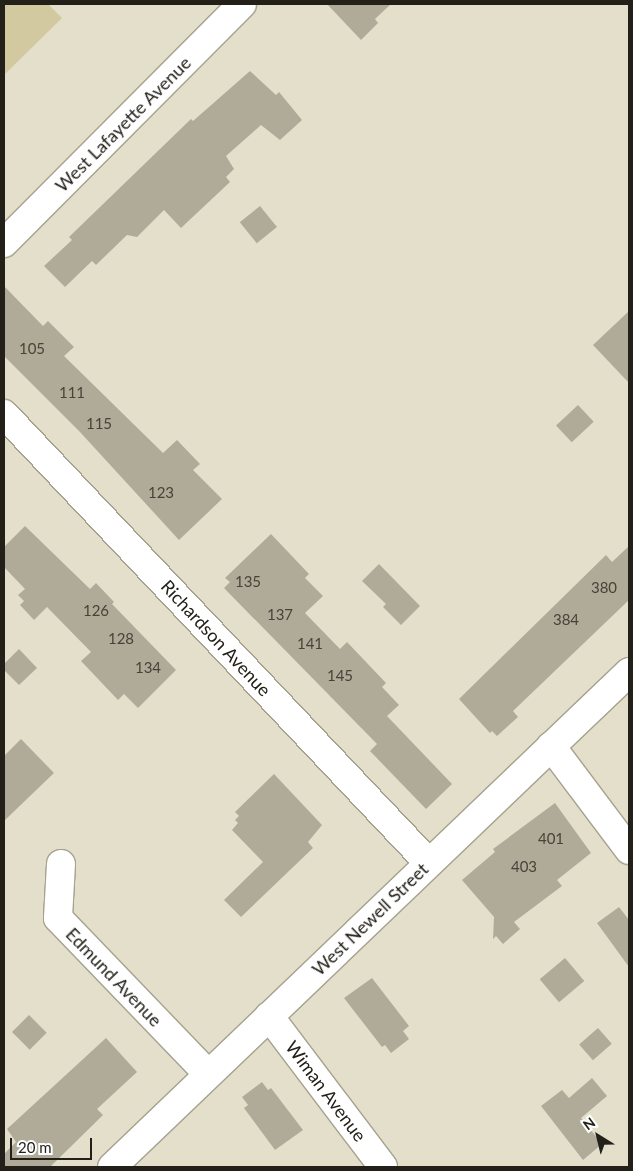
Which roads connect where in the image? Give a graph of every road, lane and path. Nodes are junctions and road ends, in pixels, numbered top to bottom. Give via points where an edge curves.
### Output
1 (242, 4) edge
2 (4, 243) edge
3 (4, 414) edge
4 (629, 672) edge
5 (551, 746) junction
6 (629, 850) edge
7 (428, 862) junction
8 (61, 864) dead end
9 (269, 1016) junction
10 (208, 1074) junction
11 (112, 1167) edge
12 (383, 1167) edge

1 - 2 street, West Lafayette Avenue
3 - 7 street, Richardson Avenue
4 - 5 street, West Newell Street
5 - 6 street
5 - 7 street, West Newell Street
7 - 9 street, West Newell Street
8 - 10 street, Edmund Avenue via 58,918
9 - 10 street, West Newell Street
9 - 12 street, Wiman Avenue
10 - 11 street, West Newell Street

